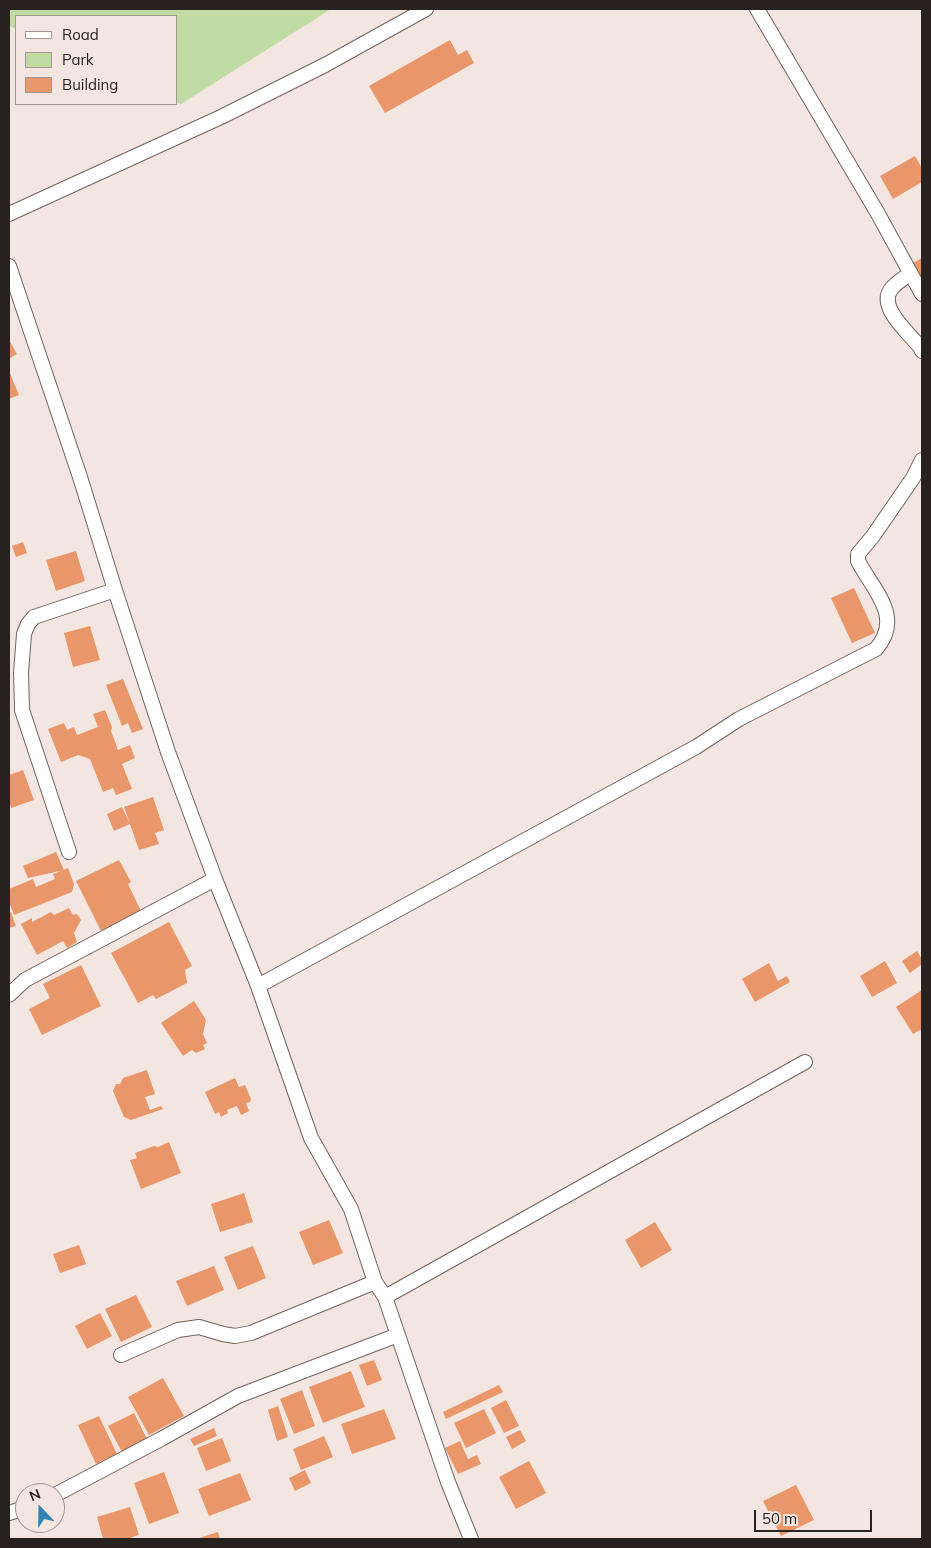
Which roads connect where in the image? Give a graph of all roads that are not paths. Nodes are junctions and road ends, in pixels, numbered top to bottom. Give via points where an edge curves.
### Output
1 (426, 9) edge
2 (757, 9) edge
3 (9, 214) edge
4 (9, 266) edge
5 (910, 273) junction
6 (922, 294) edge
7 (922, 351) edge
8 (922, 460) edge
9 (115, 590) junction
10 (69, 852) dead end
11 (215, 879) junction
12 (258, 986) junction
13 (9, 995) edge
14 (805, 1062) dead end
15 (375, 1282) junction
16 (384, 1296) junction
17 (398, 1335) junction
18 (121, 1355) dead end
19 (65, 1490) edge
20 (471, 1539) edge

1 - 3 street via 221,117
2 - 5 street
4 - 9 street
5 - 6 street
5 - 7 street via 891,289 887,302 891,313
8 - 12 street via 913,478 858,554 858,561 882,599 888,615 887,632 876,649 739,718 696,747
9 - 10 street via 34,617 24,634 22,710
9 - 11 street via 168,752
11 - 12 street
11 - 13 street via 25,980
12 - 15 street via 310,1138 352,1209
14 - 16 street
15 - 16 street
15 - 18 street via 251,1333 235,1336 199,1327 178,1330
16 - 17 street
17 - 19 street via 238,1396
17 - 20 street

